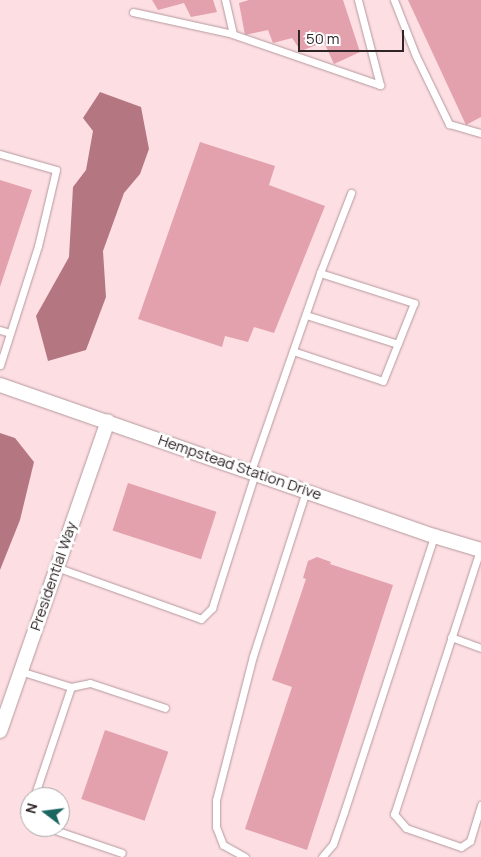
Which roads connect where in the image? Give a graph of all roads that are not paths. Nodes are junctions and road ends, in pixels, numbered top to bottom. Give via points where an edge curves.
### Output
1 (225, 0) edge
2 (358, 0) edge
3 (394, 0) edge
4 (132, 12) dead end
5 (232, 34) junction
6 (480, 133) edge
7 (0, 154) edge
8 (351, 193) dead end
9 (320, 273) junction
10 (306, 315) junction
11 (0, 330) edge
12 (10, 333) junction
13 (398, 344) junction
14 (293, 351) junction
15 (0, 365) edge
16 (0, 385) edge
17 (108, 421) junction
18 (253, 472) junction
19 (306, 491) junction
20 (434, 536) junction
21 (481, 549) edge
22 (56, 567) junction
23 (451, 637) junction
24 (481, 648) edge
25 (20, 671) junction
26 (70, 687) junction
27 (165, 708) dead end
28 (0, 731) edge
29 (37, 787) edge
30 (481, 805) edge
31 (70, 835) edge
32 (122, 853) dead end
33 (245, 857) edge
34 (322, 857) edge

1 - 5 lane
2 - 5 lane via 380,85
3 - 6 lane via 448,124
4 - 5 lane
7 - 12 lane via 56,170 38,246
8 - 9 lane
9 - 10 lane
9 - 13 lane via 414,303
10 - 13 lane
10 - 14 lane
11 - 12 lane
12 - 15 lane
13 - 14 lane via 383,381
14 - 18 lane
16 - 17 street, Hempstead Station Drive
17 - 18 street, Hempstead Station Drive
17 - 22 street, Presidential Way
18 - 19 street, Hempstead Station Drive
18 - 22 lane via 212,608 201,620
19 - 20 street, Hempstead Station Drive
19 - 33 lane via 253,656 216,800 216,826 223,845
20 - 21 street, Hempstead Station Drive
20 - 34 lane via 333,844
21 - 23 lane
22 - 25 street, Presidential Way
23 - 24 lane
23 - 30 lane via 394,814 406,828 462,847 470,841
25 - 26 lane
25 - 28 street, Presidential Way
26 - 27 lane via 90,683
26 - 29 lane
31 - 32 lane

